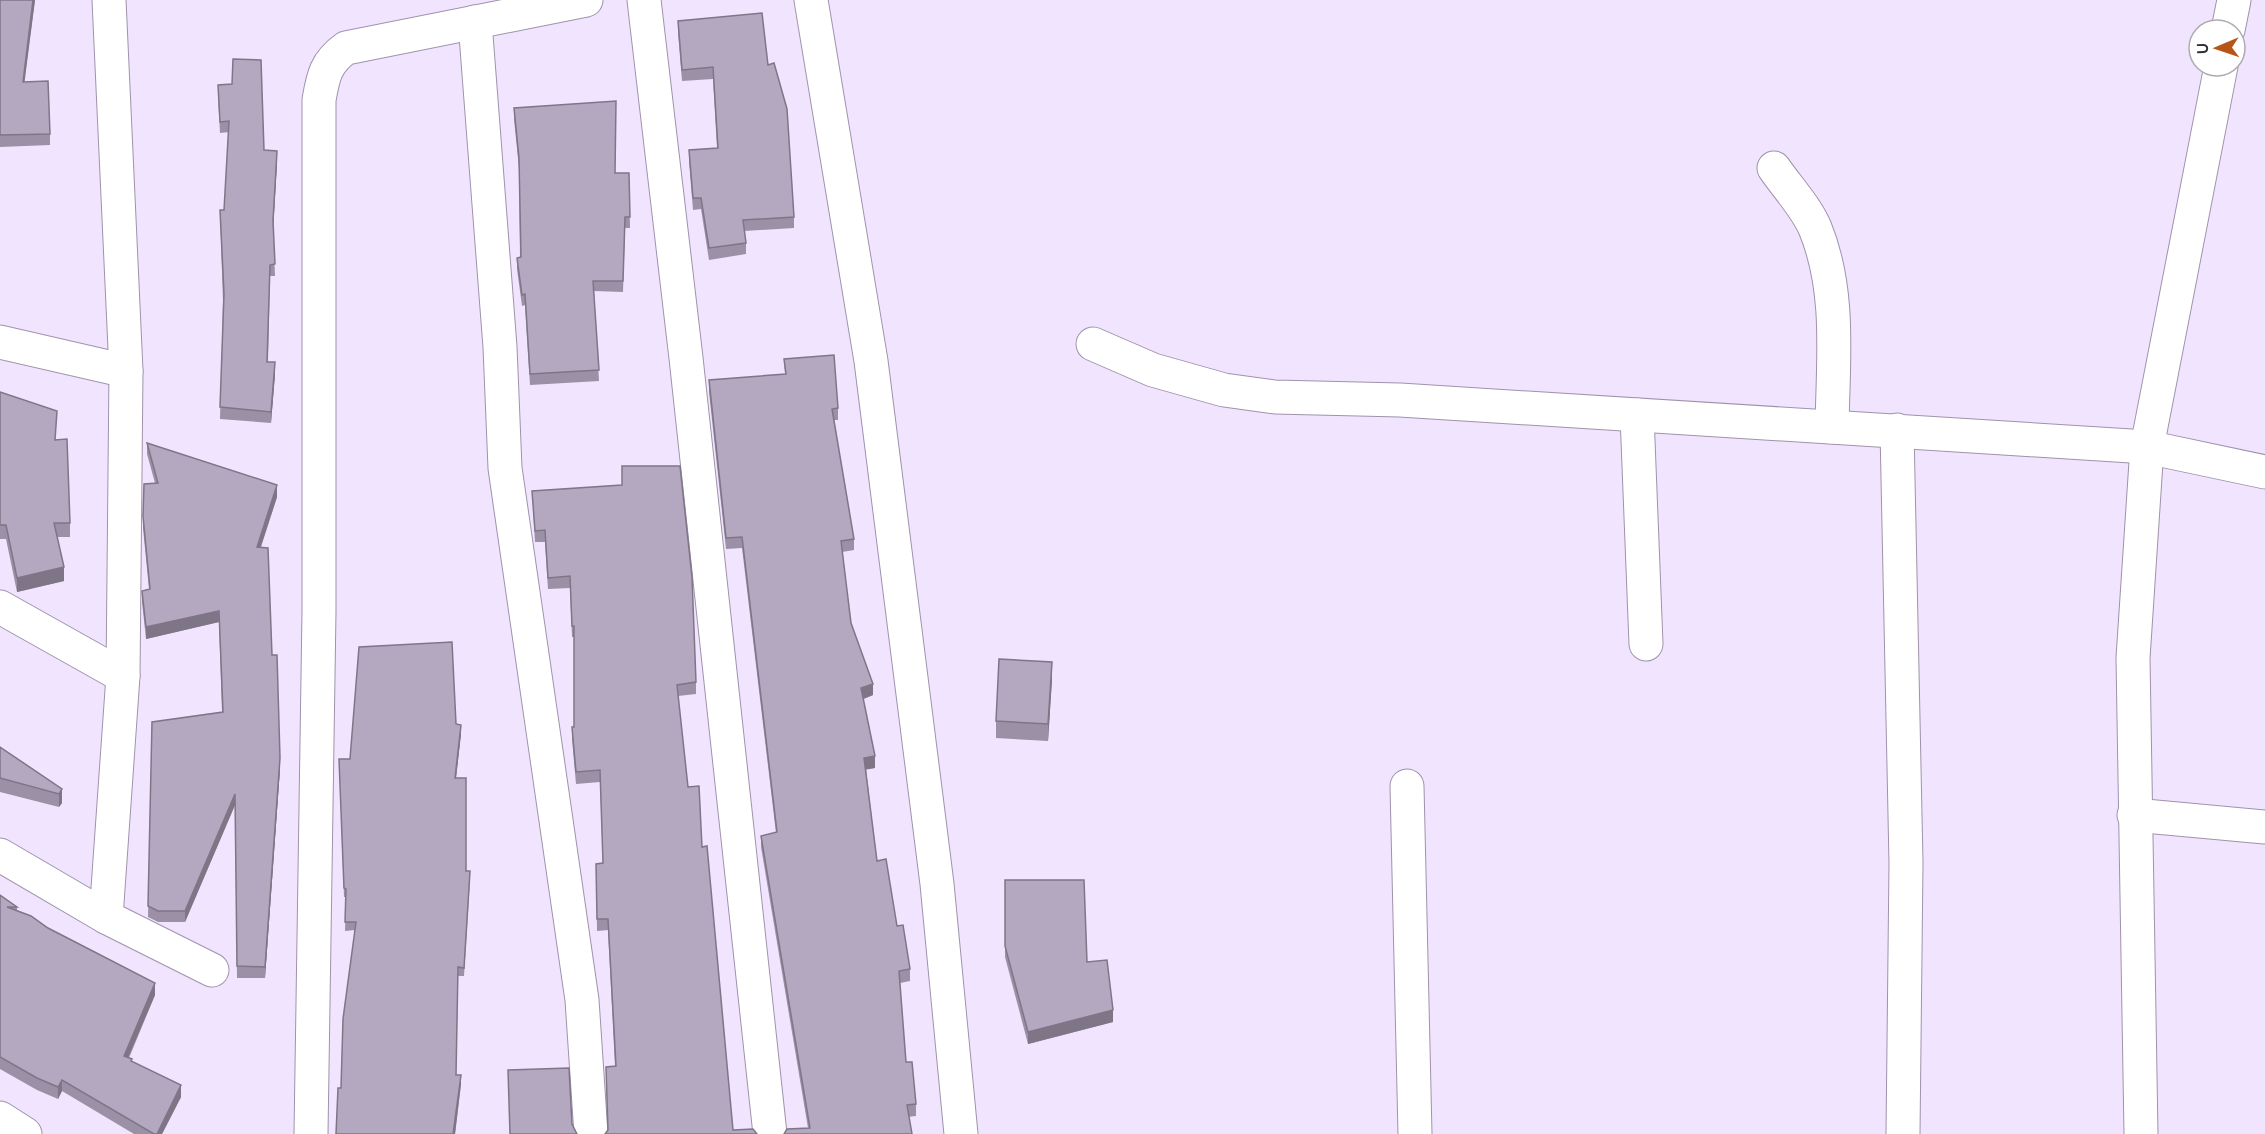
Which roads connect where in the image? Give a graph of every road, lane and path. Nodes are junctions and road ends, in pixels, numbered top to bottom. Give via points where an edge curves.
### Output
1 (109, 0) edge
2 (644, 0) edge
3 (811, 0) edge
4 (2234, 0) edge
5 (568, 2) edge
6 (2230, 18) edge
7 (475, 22) junction
8 (2219, 78) edge
9 (1774, 168) dead end
10 (0, 342) edge
11 (1093, 344) dead end
12 (126, 371) junction
13 (1637, 415) junction
14 (1832, 427) junction
15 (1897, 430) junction
16 (2147, 447) junction
17 (2265, 472) edge
18 (0, 607) edge
19 (1646, 644) dead end
20 (123, 676) junction
21 (1407, 786) dead end
22 (2134, 815) junction
23 (2265, 827) edge
24 (0, 855) edge
25 (106, 917) junction
26 (212, 970) dead end
27 (0, 1118) edge
28 (25, 1134) edge
29 (311, 1134) edge
30 (591, 1134) edge
31 (770, 1134) edge
32 (961, 1134) edge
33 (1415, 1134) edge
34 (1903, 1134) edge
35 (2141, 1134) edge

1 - 12 street
2 - 31 street
3 - 32 street via 871,361 937,884
4 - 6 street
5 - 7 street
7 - 29 street via 346,48 331,58 323,74 319,100 319,611
7 - 30 street via 500,346 505,468 582,1000
8 - 16 street
9 - 14 street via 1814,226 1827,265 1834,326
10 - 12 street
11 - 13 street via 1163,372 1224,390 1275,397 1400,400
12 - 20 street
13 - 14 street
13 - 19 street
14 - 15 street
15 - 16 street
15 - 34 street via 1906,863
16 - 17 street
16 - 22 street via 2133,658
18 - 20 street
20 - 25 street
21 - 33 street
22 - 23 street
22 - 35 street
24 - 25 street
25 - 26 street
27 - 28 street

